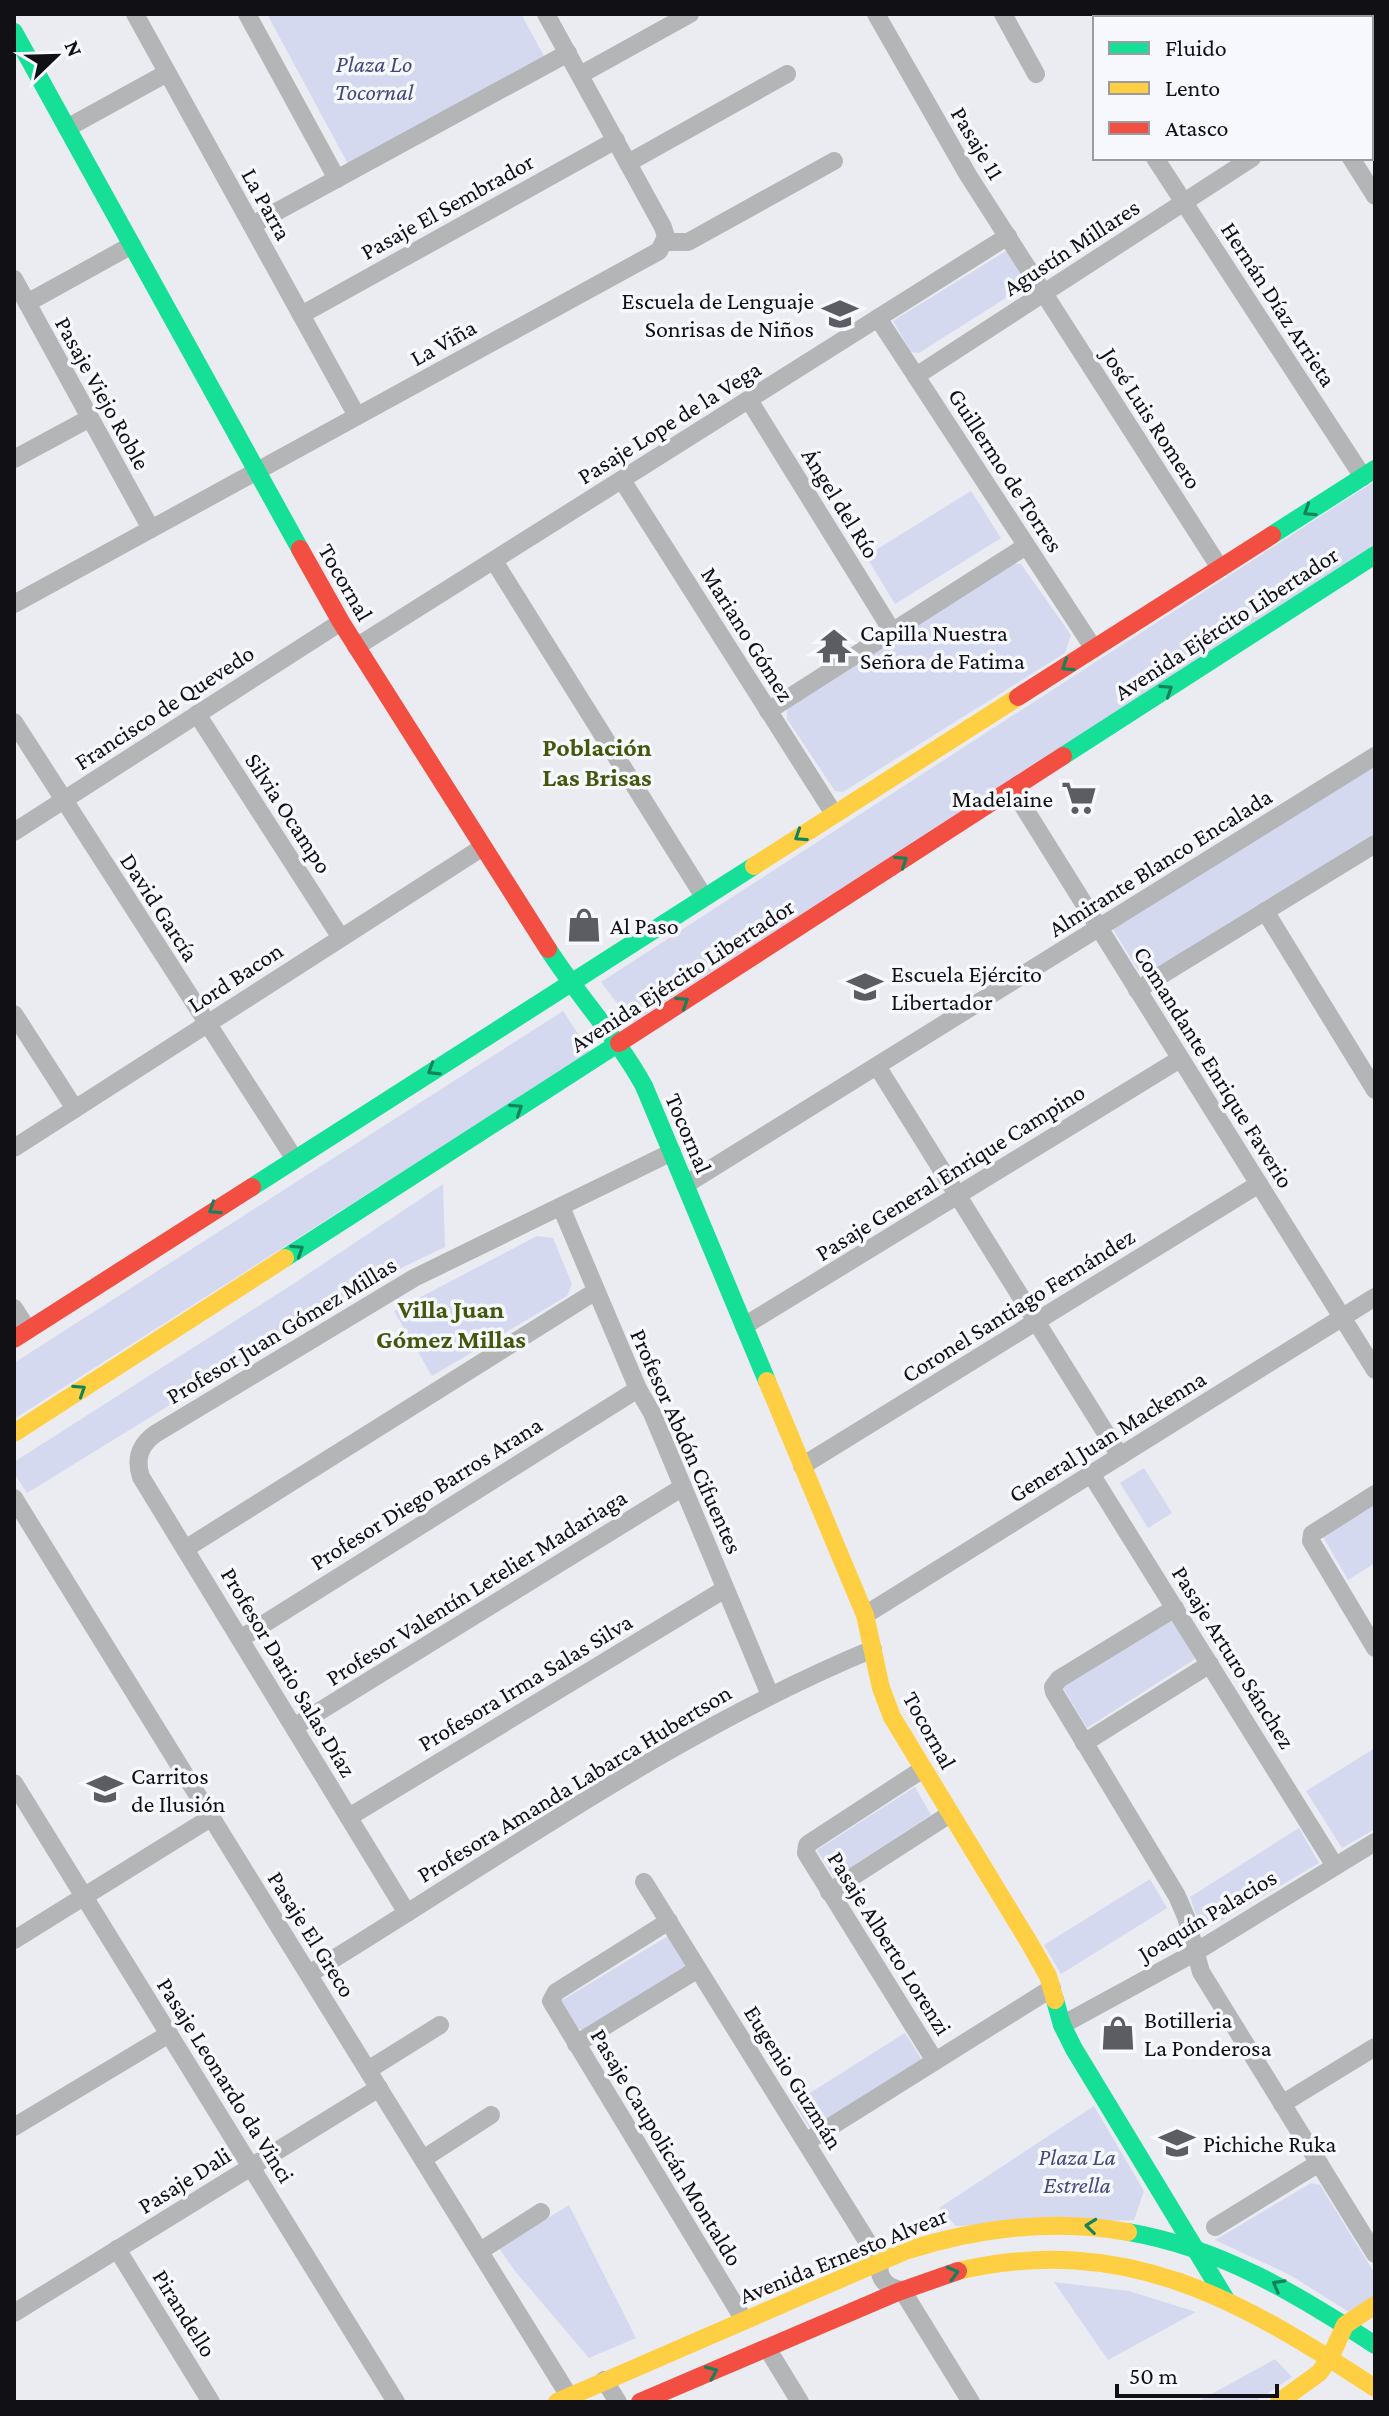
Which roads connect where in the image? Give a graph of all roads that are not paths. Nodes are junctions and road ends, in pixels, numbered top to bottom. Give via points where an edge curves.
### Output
1 (135, 14) edge
2 (247, 14) edge
3 (546, 14) edge
4 (690, 14) edge
5 (876, 14) edge
6 (1003, 14) edge
7 (14, 32) edge
8 (568, 53) junction
9 (167, 73) junction
10 (787, 74) dead end
11 (1036, 74) dead end
12 (580, 75) junction
13 (67, 128) junction
14 (616, 140) junction
15 (1156, 160) edge
16 (1249, 160) edge
17 (1352, 160) edge
18 (834, 161) dead end
19 (628, 163) junction
20 (337, 179) junction
21 (1375, 196) edge
22 (1184, 202) junction
23 (252, 225) junction
24 (1008, 236) junction
25 (665, 242) junction
26 (132, 245) junction
27 (14, 279) edge
28 (1044, 293) junction
29 (27, 303) junction
30 (301, 315) junction
31 (878, 318) junction
32 (916, 376) junction
33 (749, 400) junction
34 (357, 416) junction
35 (90, 418) junction
36 (14, 459) edge
37 (257, 471) junction
38 (1369, 473) edge
39 (622, 480) junction
40 (151, 529) junction
41 (1026, 546) junction
42 (1375, 555) edge
43 (494, 561) junction
44 (1220, 568) junction
45 (14, 604) edge
46 (341, 622) junction
47 (892, 631) junction
48 (356, 647) junction
49 (1094, 649) junction
50 (768, 711) junction
51 (197, 714) junction
52 (14, 722) edge
53 (1375, 756) edge
54 (1013, 790) junction
55 (64, 800) junction
56 (834, 814) junction
57 (14, 832) edge
58 (1375, 844) edge
59 (483, 847) junction
60 (704, 897) junction
61 (1265, 911) junction
62 (1099, 928) junction
63 (341, 938) junction
64 (570, 983) junction
65 (1137, 990) junction
66 (14, 1014) edge
67 (207, 1024) junction
68 (618, 1045) junction
69 (1180, 1059) junction
70 (877, 1066) junction
71 (1375, 1090) edge
72 (75, 1109) junction
73 (14, 1148) edge
74 (672, 1152) junction
75 (294, 1158) junction
76 (1259, 1184) junction
77 (685, 1185) junction
78 (957, 1196) junction
79 (561, 1207) junction
80 (596, 1291) junction
81 (1375, 1297) edge
82 (14, 1308) edge
83 (1342, 1318) junction
84 (1036, 1322) junction
85 (744, 1326) junction
86 (21, 1334) edge
87 (1375, 1370) edge
88 (638, 1389) junction
89 (14, 1433) edge
90 (139, 1454) joint
91 (1120, 1456) junction
92 (802, 1466) junction
93 (1091, 1474) junction
94 (683, 1487) junction
95 (1375, 1494) edge
96 (14, 1498) edge
97 (185, 1549) junction
98 (725, 1589) junction
99 (1175, 1608) junction
100 (865, 1615) junction
101 (240, 1639) junction
102 (1375, 1648) edge
103 (873, 1649) junction
104 (1210, 1664) junction
105 (770, 1695) junction
106 (294, 1727) junction
107 (1084, 1743) junction
108 (923, 1769) junction
109 (14, 1783) edge
110 (950, 1814) junction
111 (212, 1817) junction
112 (349, 1817) junction
113 (1375, 1842) edge
114 (1335, 1866) junction
115 (644, 1882) dead end
116 (829, 1892) junction
117 (84, 1896) junction
118 (407, 1913) junction
119 (669, 1921) junction
120 (14, 1940) edge
121 (1194, 1953) junction
122 (698, 1969) junction
123 (309, 1974) junction
124 (1052, 1988) junction
125 (440, 2025) dead end
126 (1062, 2025) junction
127 (169, 2034) junction
128 (576, 2044) junction
129 (1375, 2047) edge
130 (935, 2061) junction
131 (368, 2070) junction
132 (379, 2088) junction
133 (1282, 2104) junction
134 (491, 2115) dead end
135 (14, 2127) edge
136 (806, 2142) junction
137 (423, 2159) junction
138 (1319, 2163) junction
139 (251, 2167) junction
140 (1157, 2187) junction
141 (541, 2212) dead end
142 (1215, 2227) dead end
143 (1141, 2234) junction
144 (1195, 2248) junction
145 (117, 2249) junction
146 (480, 2251) junction
147 (1375, 2254) edge
148 (880, 2262) junction
149 (902, 2290) junction
150 (1225, 2298) junction
151 (1375, 2305) edge
152 (14, 2313) edge
153 (744, 2320) junction
154 (1345, 2325) junction
155 (1375, 2345) edge
156 (767, 2348) junction
157 (1330, 2358) junction
158 (604, 2380) junction
159 (1375, 2388) edge
160 (563, 2399) edge
161 (211, 2402) edge
162 (396, 2402) edge
163 (618, 2402) edge
164 (640, 2402) edge
165 (800, 2402) edge
166 (971, 2402) edge
167 (1279, 2402) edge

1 - 9 street, La Parra
2 - 20 street
3 - 8 street
4 - 12 street
5 - 24 street, Pasaje 11
6 - 11 street
7 - 13 main road, Tocornal
8 - 12 street
8 - 20 street
9 - 13 street
9 - 23 street, La Parra
10 - 19 street
12 - 14 street
13 - 26 main road, Tocornal
14 - 19 street
14 - 30 street, Pasaje El Sembrador
15 - 22 street, Hernán Díaz Arrieta
16 - 22 street, Agustín Millares
17 - 21 street
18 - 25 street via 688,242
19 - 25 street via 663,227
20 - 23 street
22 - 28 street, Agustín Millares
22 - 38 street, Hernán Díaz Arrieta
23 - 30 street, La Parra
24 - 28 street, Pasaje 11
24 - 31 street, Pasaje Lope de la Vega
25 - 34 street, La Viña via 659,251
26 - 29 street
26 - 37 main road, Tocornal
27 - 29 street, Pasaje Viejo Roble
28 - 32 street, Agustín Millares
28 - 44 street, José Luis Romero
29 - 35 street, Pasaje Viejo Roble
30 - 34 street, La Parra
31 - 32 street, Guillermo de Torres
31 - 33 street, Pasaje Lope de la Vega
32 - 41 street, Guillermo de Torres
33 - 39 street, Pasaje Lope de la Vega
33 - 47 street, Ángel del Río
34 - 37 street, La Viña
35 - 36 street
35 - 40 street, Pasaje Viejo Roble
37 - 40 street, La Viña
37 - 46 main road, Tocornal
38 -> 44 main road, Avenida Ejército Libertador
39 - 43 street, Pasaje Lope de la Vega
39 - 50 street, Mariano Gómez
40 - 45 street, La Viña
41 - 47 street
41 - 49 street, Guillermo de Torres
54 -> 42 main road, Avenida Ejército Libertador
43 - 48 street, Pasaje Lope de la Vega
43 - 60 street
44 - 49 main road, Avenida Ejército Libertador
46 - 48 main road, Tocornal
46 - 51 street, Francisco de Quevedo
47 - 50 street
48 - 59 main road, Tocornal
49 -> 56 main road, Avenida Ejército Libertador
50 - 56 street, Mariano Gómez
51 - 55 street, Francisco de Quevedo
51 - 63 street, Silvia Ocampo
52 - 55 street, David García
53 - 62 street, Almirante Blanco Encalada
54 - 62 street, Comandante Enrique Faverio
68 -> 54 main road, Avenida Ejército Libertador
55 - 57 street, Francisco de Quevedo
55 - 67 street, David García
56 -> 60 main road, Avenida Ejército Libertador
58 - 61 street
59 - 63 street, Lord Bacon
59 - 64 main road, Tocornal
60 - 64 main road, Avenida Ejército Libertador
61 - 65 street
61 - 71 street
62 - 65 street, Comandante Enrique Faverio
62 - 70 street, Almirante Blanco Encalada
63 - 67 street, Lord Bacon
64 - 68 main road, Tocornal
64 -> 75 main road, Avenida Ejército Libertador
65 - 69 street, Comandante Enrique Faverio
66 - 72 street
67 - 72 street, Lord Bacon
67 - 75 street, David García
68 - 74 main road, Tocornal via 644,1086
89 -> 68 main road, Avenida Ejército Libertador
69 - 76 street, Comandante Enrique Faverio
69 - 78 street, Pasaje General Enrique Campino
70 - 77 street, Almirante Blanco Encalada
70 - 78 street
72 - 73 street, Lord Bacon
74 - 77 main road, Tocornal
74 - 79 street, Profesor Juan Gómez Millas
75 -> 86 main road, Avenida Ejército Libertador
76 - 83 street, Comandante Enrique Faverio
76 - 84 street, Coronel Santiago Fernández
77 - 85 main road, Tocornal
78 - 84 street
78 - 85 street, Pasaje General Enrique Campino
79 - 80 street, Profesor Abdón Cifuentes
79 - 90 street, Profesor Juan Gómez Millas via 379,1298 155,1434
80 - 88 street, Profesor Abdón Cifuentes
80 - 97 street
81 - 83 street, General Juan Mackenna
82 - 86 street
83 - 87 street, Comandante Enrique Faverio
83 - 91 street, General Juan Mackenna
84 - 91 street
84 - 92 street, Coronel Santiago Fernández
85 - 92 main road, Tocornal
88 - 94 street, Profesor Abdón Cifuentes
88 - 101 street, Profesor Diego Barros Arana
90 - 97 street, Profesor Dario Salas Díaz via 141,1477
91 - 93 street, General Juan Mackenna
92 - 100 main road, Tocornal
93 - 99 street, Pasaje Arturo Sánchez
93 - 100 street, General Juan Mackenna
94 - 98 street, Profesor Abdón Cifuentes
94 - 106 street, Profesor Valentín Letelier Madariaga
95 - 102 street via 1311,1537
96 - 111 street, Pasaje El Greco
97 - 101 street, Profesor Dario Salas Díaz
98 - 105 street, Profesor Abdón Cifuentes
98 - 112 street, Profesora Irma Salas Silva
99 - 104 street, Pasaje Arturo Sánchez
99 - 107 street via 1053,1687
100 - 103 main road, Tocornal
101 - 106 street, Profesor Dario Salas Díaz
103 - 105 street, Profesora Amanda Labarca Hubertson
103 - 108 main road, Tocornal via 886,1703
104 - 107 street
104 - 114 street, Pasaje Arturo Sánchez
105 - 118 street, Profesora Amanda Labarca Hubertson via 644,1765
106 - 112 street, Profesor Dario Salas Díaz
107 - 121 street via 1177,1896
108 - 110 main road, Tocornal
108 - 116 street, Pasaje Alberto Lorenzi via 811,1842 807,1857
109 - 117 street, Pasaje Leonardo da Vinci
110 - 116 street
110 - 124 main road, Tocornal
111 - 117 street
111 - 123 street, Pasaje El Greco
112 - 118 street, Profesor Dario Salas Díaz
113 - 114 street, Joaquín Palacios
114 - 121 street, Joaquín Palacios
115 - 119 street, Eugenio Guzmán
116 - 130 street, Pasaje Alberto Lorenzi
117 - 120 street
117 - 127 street, Pasaje Leonardo da Vinci
118 - 123 street, Profesora Amanda Labarca Hubertson
119 - 122 street, Eugenio Guzmán
119 - 128 street, Pasaje Caupolicán Montaldo via 551,1997
121 - 126 street, Joaquín Palacios
121 - 133 street
122 - 128 street
122 - 136 street, Eugenio Guzmán
123 - 131 street, Pasaje El Greco
124 - 126 main road, Tocornal
124 - 130 street
125 - 131 street
126 - 140 main road, Tocornal
127 - 135 street
127 - 139 street, Pasaje Leonardo da Vinci
128 - 153 street, Pasaje Caupolicán Montaldo
129 - 133 street
130 - 136 street
131 - 132 street, Pasaje El Greco
132 - 137 street, Pasaje El Greco
132 - 139 street, Pasaje Dali
133 - 138 street
134 - 137 street
136 - 148 street, Eugenio Guzmán
137 - 146 street, Pasaje El Greco
138 - 142 street
138 - 147 street
139 - 145 street, Pasaje Dali
139 - 162 street, Pasaje Leonardo da Vinci
140 - 143 main road via 1155,2216
140 - 144 main road, Tocornal
141 - 146 street
143 - 144 main road, Avenida Ernesto Alvear
143 -> 148 main road, Avenida Ernesto Alvear via 1062,2224 992,2228 931,2241
144 - 150 main road, Tocornal
154 -> 144 main road, Avenida Ernesto Alvear via 1264,2277
145 - 152 street, Pasaje Dali
145 - 161 street, Pirandello
146 - 160 street, Pasaje El Greco
148 - 149 street, Eugenio Guzmán via 882,2279
148 - 153 main road, Avenida Ernesto Alvear
149 -> 150 main road via 979,2266 1069,2260 1132,2269
149 - 156 main road
149 - 166 street
150 - 157 main road
151 - 154 main road
153 - 158 main road, Avenida Ernesto Alvear
154 - 155 main road, Avenida Ernesto Alvear
154 - 157 main road
164 -> 156 main road
156 - 165 street
157 - 159 main road
157 - 167 main road via 1311,2380
158 - 160 main road, Avenida Ernesto Alvear
158 - 163 street

